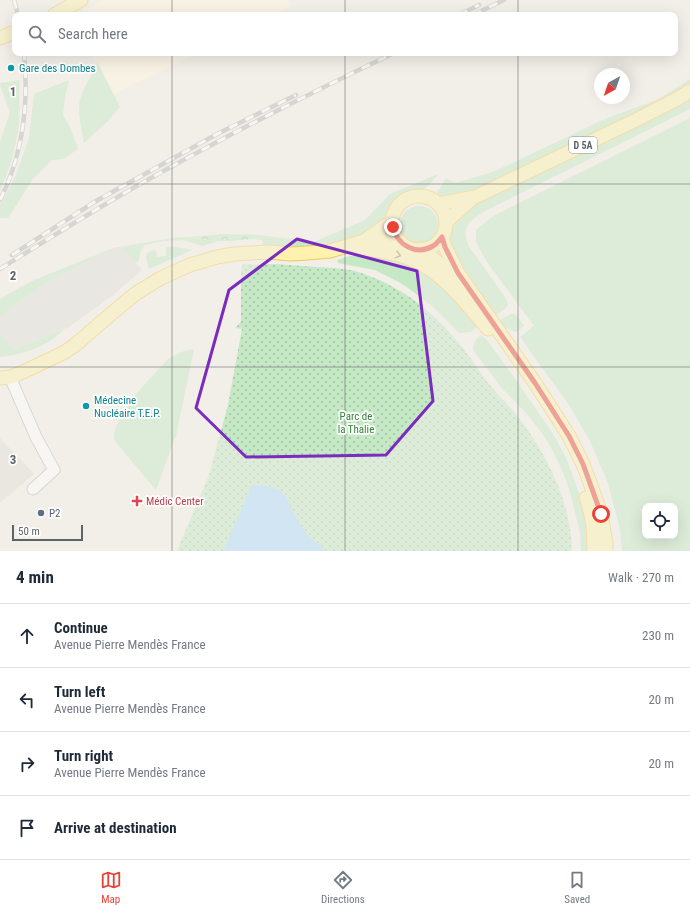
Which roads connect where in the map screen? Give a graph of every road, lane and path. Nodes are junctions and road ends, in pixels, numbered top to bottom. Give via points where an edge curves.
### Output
1 (81, 0) edge
2 (59, 12) edge
3 (12, 33) edge
4 (0, 38) edge
5 (690, 91) edge
6 (475, 197) junction
7 (438, 204) junction
8 (392, 222) junction
9 (446, 222) junction
10 (442, 237) junction
11 (364, 241) junction
12 (400, 241) junction
13 (346, 247) junction
14 (421, 249) junction
15 (494, 336) junction
16 (5, 377) edge
17 (33, 489) dead end
18 (594, 551) edge
19 (606, 551) edge

1 - 2 main road
3 - 4 main road
5 - 6 main road, D 5A via 636,120
6 - 7 main road, D 5A
6 - 9 main road, D 5A
7 - 8 main road via 426,197 410,197 398,206
7 - 9 main road
8 - 11 main road
8 - 12 main road via 394,232
9 - 10 main road
10 - 14 main road via 433,246
10 - 19 main road via 458,273 569,436 583,464 601,514
11 - 12 main road
11 - 13 main road
12 - 14 main road via 413,249
13 -> 15 main road via 387,252 430,269 456,290
13 - 16 main road via 308,254 234,254 190,265 161,278 135,294 65,352 36,367
14 - 15 main road via 456,282
15 - 18 main road via 570,452 591,510
16 - 17 street via 54,470

